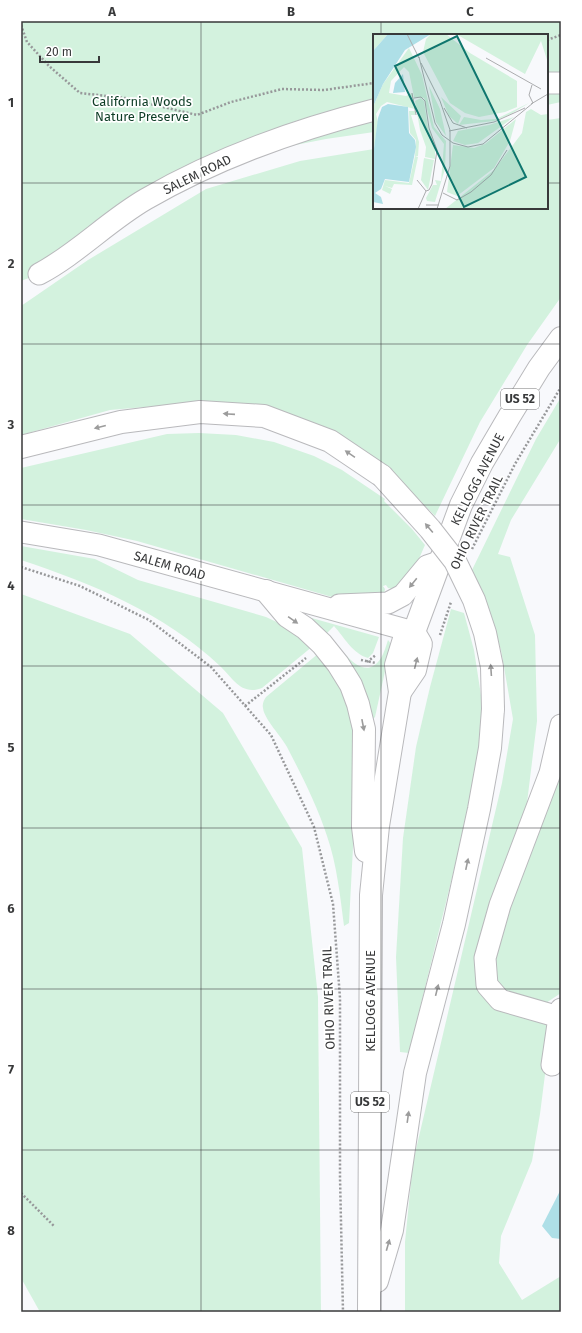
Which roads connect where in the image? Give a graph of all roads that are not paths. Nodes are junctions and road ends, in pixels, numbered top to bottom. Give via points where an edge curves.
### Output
1 (548, 83) edge
2 (561, 83) edge
3 (373, 110) edge
4 (39, 274) dead end
5 (561, 338) edge
6 (21, 447) edge
7 (21, 532) edge
8 (439, 562) junction
9 (266, 592) junction
10 (316, 605) junction
11 (414, 632) junction
12 (561, 725) edge
13 (371, 895) junction
14 (560, 1013) edge
15 (552, 1065) dead end
16 (369, 1311) edge

1 - 2 street
3 - 4 street, SALEM ROAD via 262,144 203,170 145,199
5 - 8 main road, KELLOGG AVENUE / US 52 via 539,368 482,463 461,506
16 -> 6 main road, bridge via 392,1230 415,1073 454,924 480,809 490,748 493,709 492,667 485,633 474,600 455,561 382,476 330,441 264,416 200,412 121,422
7 - 9 street, SALEM ROAD via 99,545
8 -> 10 street, SALEM ROAD via 427,566 403,595 388,603
8 - 11 main road, KELLOGG AVENUE / US 52
9 - 10 street, SALEM ROAD
9 -> 13 main road via 288,616 322,644 351,685 358,704 364,729 363,827
10 - 11 street, SALEM ROAD
11 - 13 main road, KELLOGG AVENUE / US 52 via 404,639 396,665 400,692 378,826
12 - 14 street via 550,774 500,905 485,958 487,985 500,1000
13 - 16 main road, KELLOGG AVENUE / US 52
14 - 15 street

